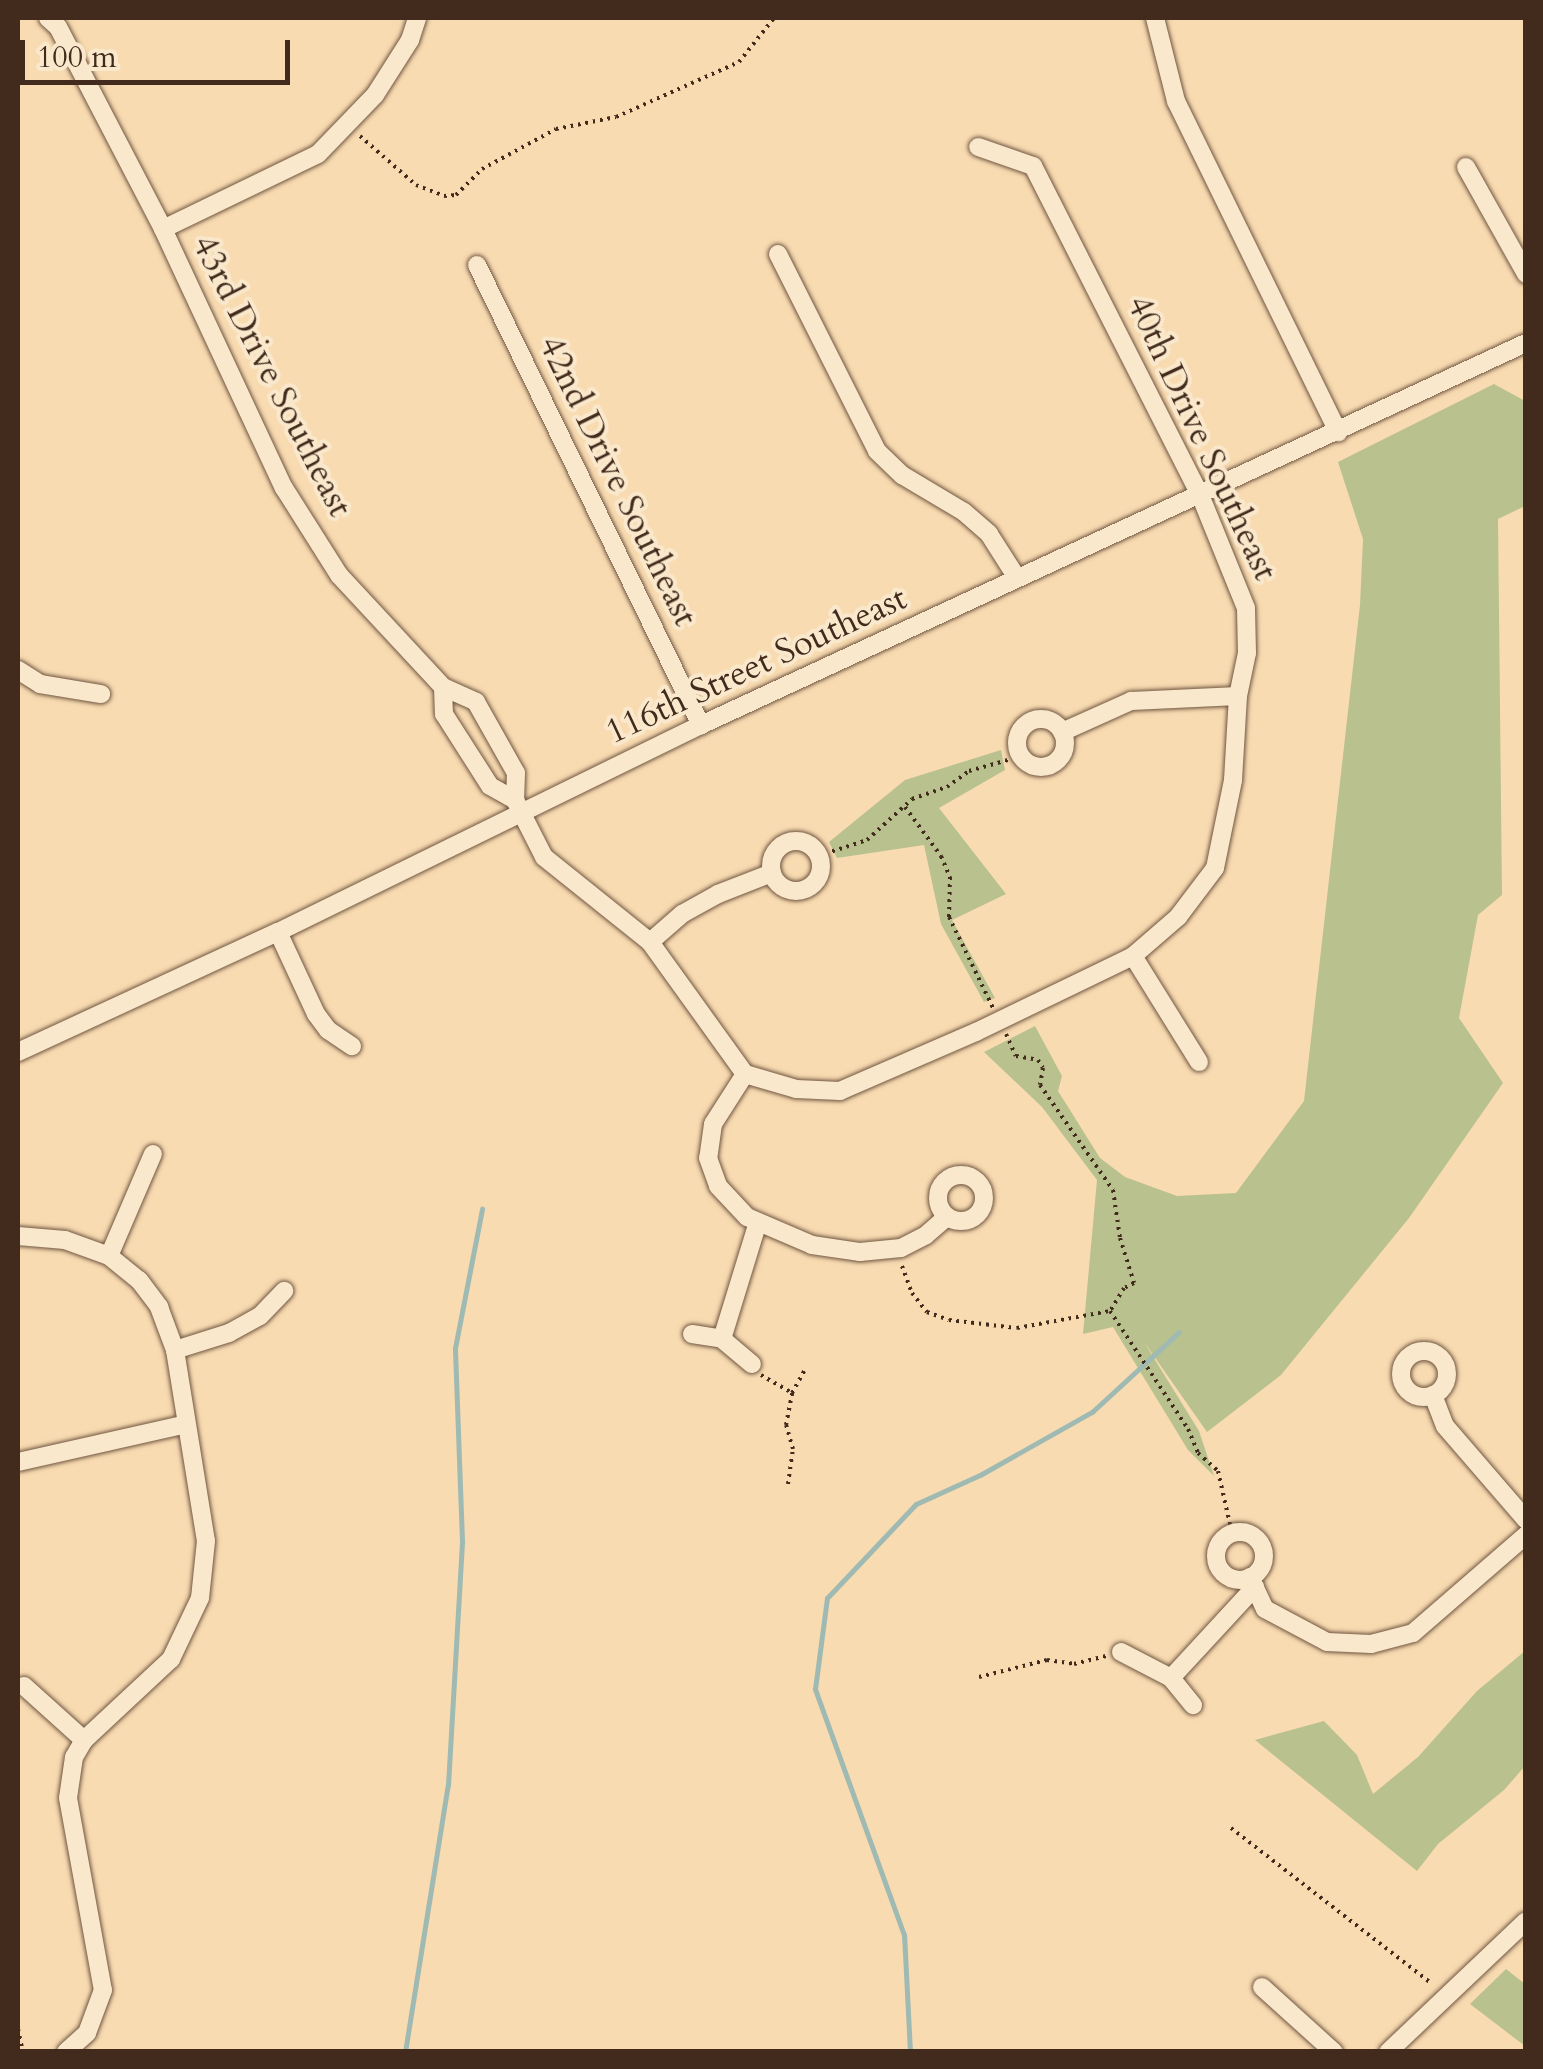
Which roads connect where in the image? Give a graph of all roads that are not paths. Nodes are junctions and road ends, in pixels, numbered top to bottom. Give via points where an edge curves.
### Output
1 (48, 18) edge
2 (416, 18) edge
3 (1156, 18) edge
4 (978, 147) dead end
5 (1466, 167) dead end
6 (163, 229) junction
7 (778, 254) dead end
8 (477, 265) dead end
9 (1526, 274) edge
10 (1526, 343) edge
11 (1338, 432) junction
12 (1201, 497) junction
13 (1017, 578) junction
14 (18, 670) edge
15 (443, 687) junction
16 (100, 694) dead end
17 (1238, 696) junction
18 (701, 725) junction
19 (1062, 732) junction
20 (518, 807) junction
21 (772, 873) junction
22 (278, 932) junction
23 (650, 942) junction
24 (1133, 956) junction
25 (352, 1046) dead end
26 (18, 1052) edge
27 (1199, 1062) dead end
28 (745, 1074) junction
29 (153, 1154) dead end
30 (947, 1217) dead end
31 (758, 1222) junction
32 (18, 1236) edge
33 (109, 1256) junction
34 (284, 1290) dead end
35 (692, 1334) dead end
36 (722, 1340) junction
37 (175, 1350) junction
38 (752, 1364) road end
39 (1432, 1395) dead end
40 (186, 1424) junction
41 (18, 1462) edge
42 (1526, 1520) edge
43 (1526, 1535) edge
44 (1253, 1582) junction
45 (1121, 1652) road end
46 (1171, 1678) junction
47 (24, 1686) dead end
48 (1194, 1705) dead end
49 (84, 1740) junction
50 (1526, 1921) edge
51 (1262, 1987) dead end
52 (66, 2052) edge
53 (1334, 2052) edge
54 (1388, 2052) edge

1 - 6 street, 43rd Drive Southeast
2 - 6 street via 410,40 375,95 318,154
3 - 11 street via 1176,101
4 - 12 street, 40th Drive Southeast via 1033,166
5 - 9 street
6 - 15 street, 43rd Drive Southeast via 293,502 339,575
7 - 13 street via 877,451 990,534
8 - 18 street, 42nd Drive Southeast
10 - 11 street, 116th Street Southeast
11 - 12 street, 116th Street Southeast
12 - 13 street, 116th Street Southeast
12 - 17 street, 40th Drive Southeast via 1246,608
13 - 18 street, 116th Street Southeast
14 - 16 street via 40,684
15 - 20 street, 43rd Drive Southeast via 444,714 490,786
15 - 20 street, 43rd Drive Southeast via 476,702 516,773
17 - 19 street via 1130,701
17 - 24 street, 40th Drive Southeast via 1232,780 1215,868 1178,917
18 - 20 street, 116th Street Southeast
19 - 19 street via 1064,749 1053,763 1036,766 1022,756 1018,739 1030,722 1047,720
20 - 22 street, 116th Street Southeast
20 - 23 street, 43rd Drive Southeast via 544,857
21 - 21 street via 773,855 784,844 805,843 818,856 819,874 807,888 786,889
21 - 23 street via 682,914
22 - 25 street via 316,1014
22 - 26 street, 116th Street Southeast
23 - 28 street, 43rd Drive Southeast
24 - 27 street
24 - 28 street, 40th Drive Southeast via 840,1091 796,1090
28 - 31 street via 712,1124 708,1158 718,1186
29 - 33 street
30 - 31 street via 900,1248 860,1252 812,1245
31 - 36 street
32 - 33 street via 65,1240
33 - 37 street via 159,1308
34 - 37 street via 260,1316
35 - 36 street
36 - 38 street
37 - 40 street
39 - 42 street via 1445,1426
40 - 41 street
40 - 49 street via 206,1541 200,1598 171,1659
43 - 44 street via 1413,1633 1372,1644 1326,1642 1265,1610
44 - 44 street via 1230,1578 1218,1565 1218,1545 1232,1534 1252,1535 1262,1549
44 - 46 street
45 - 46 street
46 - 48 street
47 - 49 street
49 - 52 street via 68,1798 102,1968 99,2011
50 - 54 street
51 - 53 street

